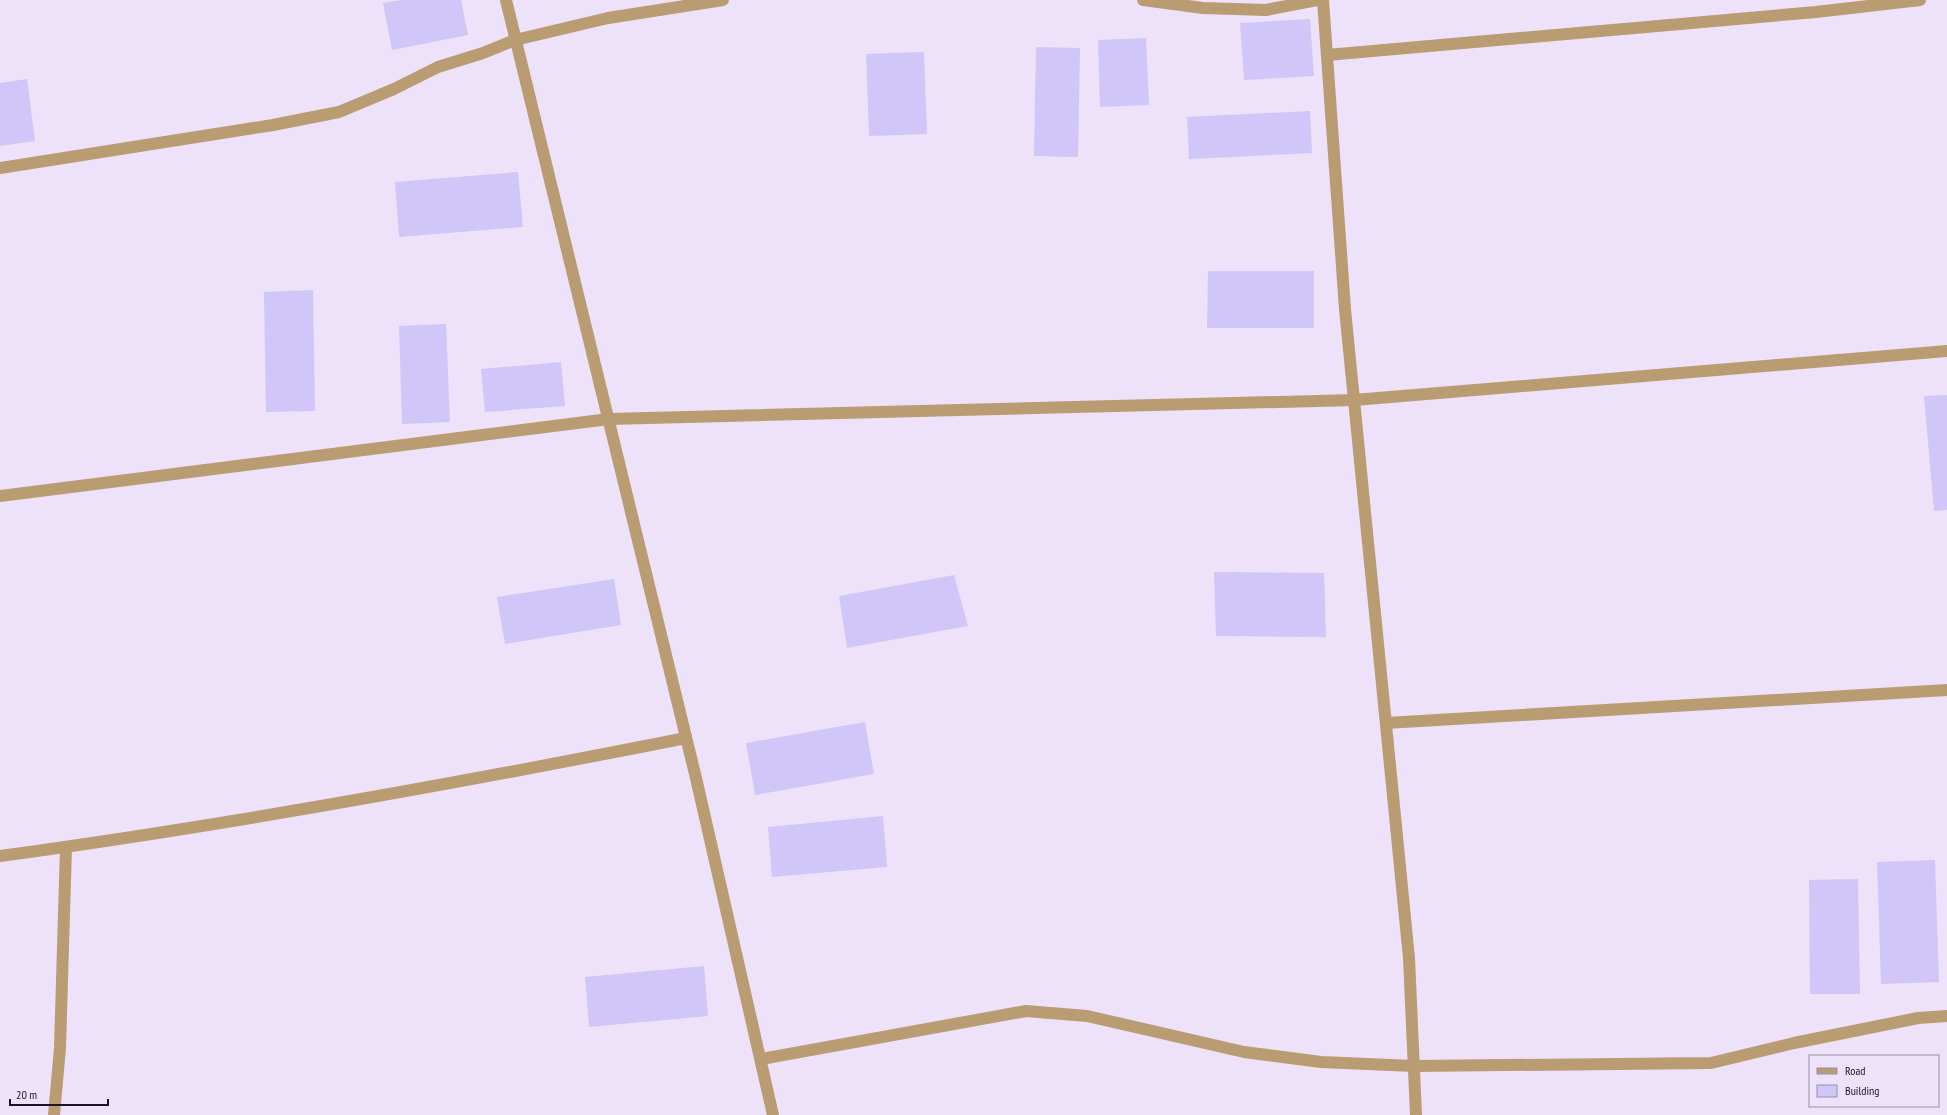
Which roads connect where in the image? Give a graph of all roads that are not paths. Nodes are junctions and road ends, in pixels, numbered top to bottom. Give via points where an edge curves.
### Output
1 (506, 0) edge
2 (723, 0) edge
3 (1143, 0) edge
4 (1317, 0) edge
5 (1323, 0) edge
6 (1920, 0) edge
7 (516, 40) junction
8 (1327, 55) junction
9 (0, 168) edge
10 (1947, 351) edge
11 (1354, 400) junction
12 (609, 419) junction
13 (0, 496) edge
14 (1947, 690) edge
15 (1386, 723) junction
16 (686, 738) junction
17 (66, 847) junction
18 (0, 856) edge
19 (1947, 1016) edge
20 (761, 1059) junction
21 (1414, 1066) junction
22 (54, 1115) edge
23 (773, 1115) edge
24 (1416, 1115) edge

1 - 7 street
2 - 7 street via 608,18
3 - 4 street via 1203,8 1266,10
5 - 8 street
6 - 8 street via 1816,12
7 - 9 street via 438,67 339,112 273,125
7 - 12 street
8 - 11 street
10 - 11 street
11 - 12 street
11 - 15 street
12 - 13 street
12 - 16 street
14 - 15 street
15 - 21 street via 1409,958
16 - 17 street via 493,776
16 - 20 street
17 - 18 street
17 - 22 street via 60,1048
19 - 21 street via 1918,1018 1794,1042 1711,1063
20 - 21 street via 1026,1011 1087,1016 1252,1053 1321,1062
20 - 23 street
21 - 24 street

